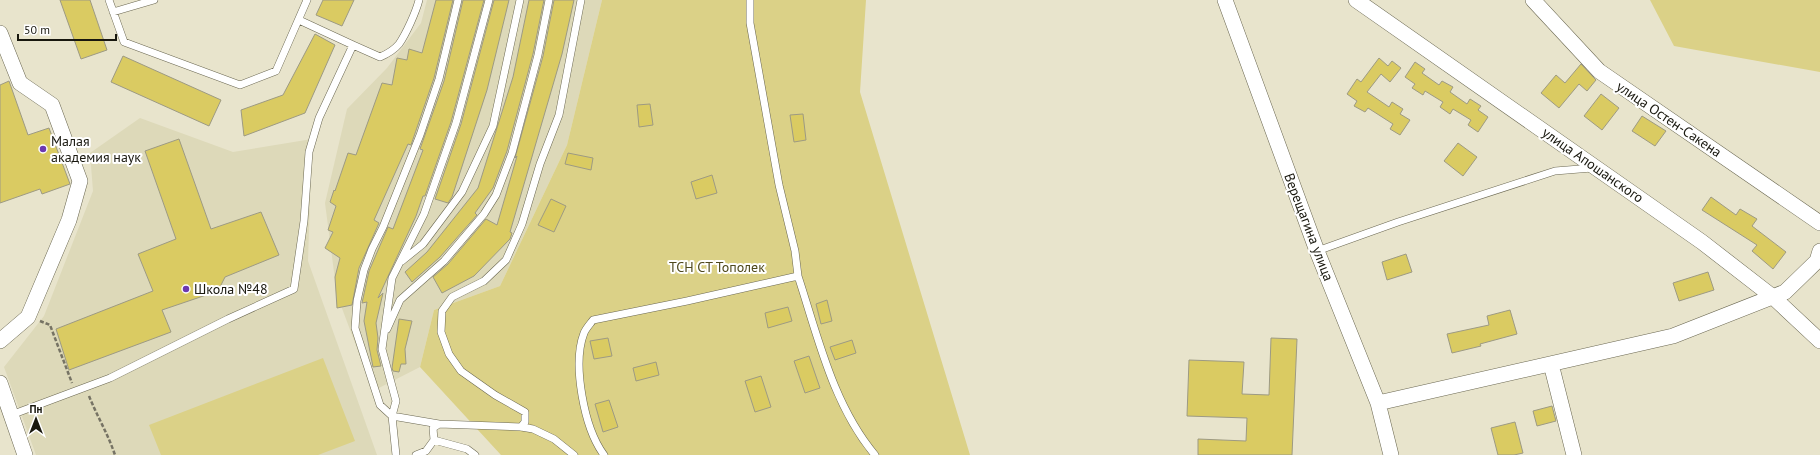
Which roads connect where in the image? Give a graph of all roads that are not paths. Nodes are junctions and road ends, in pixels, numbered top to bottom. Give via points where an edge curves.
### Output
1 (109, 0) edge
2 (154, 0) edge
3 (307, 0) edge
4 (419, 0) edge
5 (458, 0) edge
6 (489, 0) edge
7 (520, 0) edge
8 (549, 0) edge
9 (581, 0) edge
10 (750, 0) edge
11 (1225, 0) edge
12 (1356, 0) edge
13 (1533, 0) edge
14 (114, 12) junction
15 (299, 20) junction
16 (0, 33) edge
17 (353, 45) junction
18 (1596, 168) junction
19 (1820, 223) edge
20 (1317, 251) junction
21 (1820, 251) edge
22 (400, 263) junction
23 (798, 276) junction
24 (1773, 296) junction
25 (382, 340) junction
26 (0, 341) edge
27 (1820, 341) edge
28 (1551, 364) junction
29 (0, 383) edge
30 (1378, 403) junction
31 (6, 409) edge
32 (392, 416) junction
33 (439, 424) junction
34 (521, 427) junction
35 (434, 440) junction
36 (25, 455) edge
37 (396, 455) edge
38 (416, 455) edge
39 (475, 455) edge
40 (574, 455) edge
41 (604, 455) edge
42 (875, 455) edge
43 (1391, 455) edge
44 (1574, 455) edge

1 - 14 lane
2 - 14 lane
3 - 15 lane
4 - 17 lane via 398,44 389,53 380,57
5 - 32 lane via 439,79 420,135 364,270 356,301 355,328 380,405
6 - 22 lane via 456,123 424,214
7 - 22 lane via 493,126 462,192 423,244
8 - 25 lane via 538,55 516,138 496,195 484,214 444,261 400,300
9 - 34 lane via 559,115 510,253 484,281 452,296 442,311 441,332 449,354 461,371 525,412 525,422
10 - 23 lane via 750,23
11 - 20 street, Верещагина улица
12 - 18 street, улица Апошанского
13 - 19 street, улица Остен-Сакена via 1599,71
14 - 15 lane via 124,42 240,85 276,70
15 - 17 lane
16 - 26 street via 20,83 52,105 80,181 69,220 28,317
17 - 31 lane via 319,118 309,152 304,222 294,289 110,378
18 - 20 lane via 1554,171
18 - 24 street, улица Апошанского via 1702,242
20 - 30 street, Верещагина улица
21 - 24 street via 1817,261 1785,292
22 - 25 lane via 392,278
23 - 41 lane via 593,320 585,332 580,350 580,377 587,420 596,445
23 - 42 lane via 834,386 861,438
24 - 27 street, улица Апошанского
24 - 28 street via 1673,336
25 - 32 lane via 382,349 396,401
28 - 30 street
28 - 44 street
29 - 31 street
30 - 43 street, Верещагина улица
31 - 36 street
32 - 33 lane
32 - 37 lane
33 - 34 lane
33 - 35 lane via 434,428
34 - 40 lane via 533,429 554,439
35 - 38 lane via 426,451
35 - 39 lane via 467,449

